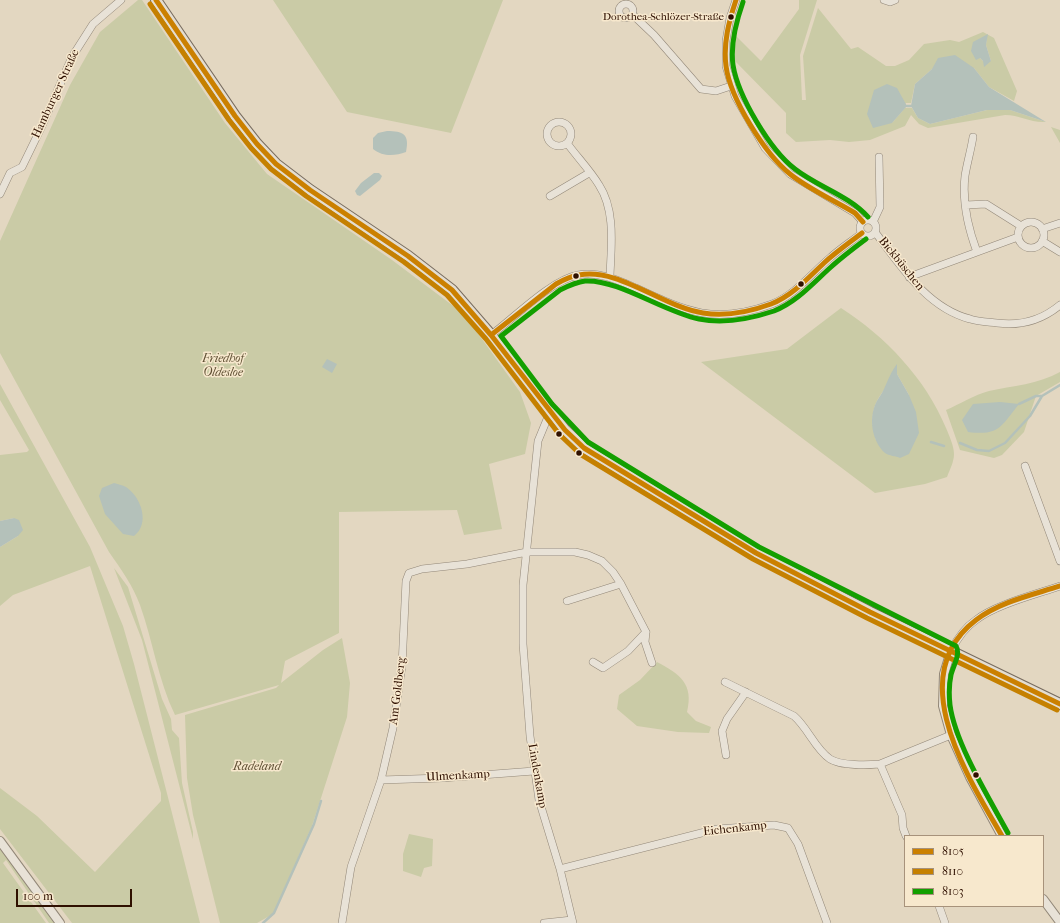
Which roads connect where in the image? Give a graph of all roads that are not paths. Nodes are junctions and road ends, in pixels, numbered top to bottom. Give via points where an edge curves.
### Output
1 (121, 0) edge
2 (156, 0) edge
3 (736, 0) edge
4 (884, 0) edge
5 (895, 0) edge
6 (633, 15) dead end
7 (731, 86) junction
8 (973, 137) dead end
9 (567, 143) dead end
10 (879, 157) dead end
11 (589, 172) junction
12 (0, 194) edge
13 (550, 196) dead end
14 (966, 205) junction
15 (863, 222) junction
16 (873, 222) junction
17 (1060, 223) edge
18 (1021, 226) junction
19 (1042, 229) junction
20 (875, 232) junction
21 (862, 233) junction
22 (1018, 237) junction
23 (1042, 241) junction
24 (977, 252) junction
25 (1060, 252) edge
26 (610, 276) junction
27 (909, 277) junction
28 (1060, 305) edge
29 (491, 335) junction
30 (550, 412) junction
31 (1025, 466) dead end
32 (527, 552) junction
33 (1060, 561) edge
34 (621, 584) junction
35 (1060, 586) edge
36 (567, 601) dead end
37 (646, 632) junction
38 (951, 651) junction
39 (593, 662) dead end
40 (652, 663) dead end
41 (725, 682) dead end
42 (746, 692) junction
43 (1060, 704) edge
44 (951, 735) junction
45 (726, 755) dead end
46 (880, 764) junction
47 (534, 771) junction
48 (381, 780) junction
49 (906, 835) edge
50 (1001, 835) edge
51 (0, 841) edge
52 (560, 869) junction
53 (1044, 899) edge
54 (939, 907) edge
55 (1057, 912) edge
56 (573, 921) edge
57 (1060, 922) edge
58 (60, 923) edge
59 (342, 923) edge
60 (544, 923) edge
61 (827, 923) edge
62 (945, 923) edge

1 - 12 street, Hamburger Straße via 93,24 72,57 22,168 10,172
2 - 29 main road via 235,116 276,164 432,274 452,290
3 - 7 street via 726,40 726,66
4 - 5 street
6 - 7 street via 701,89 716,91
7 - 15 street via 765,148 790,174 855,213
8 - 14 street via 965,176
9 - 11 street
10 - 16 street, Bickbüschen via 880,207
11 - 13 street
11 - 26 street via 600,185 608,207 611,232
14 - 18 street via 986,204
14 - 24 street via 969,231
15 - 16 street, Bickbüschen
15 - 21 street, Bickbüschen
16 - 20 street, Bickbüschen via 876,226
17 - 19 street
18 - 19 street via 1032,222
18 - 22 street
19 - 23 street
20 - 21 street, Bickbüschen via 869,236
20 - 27 street, Bickbüschen
21 - 26 street, Bickbüschen via 774,303 731,315 705,315 678,308
22 - 23 street via 1021,243 1030,248
22 - 24 street
23 - 25 street
24 - 27 street
26 - 29 street, Bickbüschen via 578,275 557,283
27 - 28 street, Bickbüschen via 948,309 971,320 1017,324 1050,314
29 - 30 main road
30 - 32 street, Lindenkamp via 538,442
30 - 38 main road via 584,448 756,552
31 - 33 street
32 - 34 street via 575,552 588,555 602,561
32 - 47 street, Lindenkamp via 523,644
32 - 48 street, Am Goldberg via 409,573 406,581 398,694
34 - 36 street
34 - 37 street
35 - 38 street via 1021,599 976,619 959,636
37 - 39 street via 628,651 603,668
37 - 40 street via 645,642
38 - 43 main road
38 - 44 street via 944,674 943,706
41 - 42 street
42 - 45 street via 727,719 722,731
42 - 46 street via 794,716 831,759 869,765
44 - 46 street
44 - 50 street
46 - 49 street via 902,815
47 - 48 street, Ulmenkamp
47 - 52 street, Lindenkamp
48 - 59 street, Am Goldberg via 351,867
51 - 58 street
52 - 56 street, Lindenkamp
52 - 61 street, Eichenkamp via 717,829 774,825 788,828 798,844
53 - 55 street
54 - 62 street
55 - 57 street
56 - 60 street

